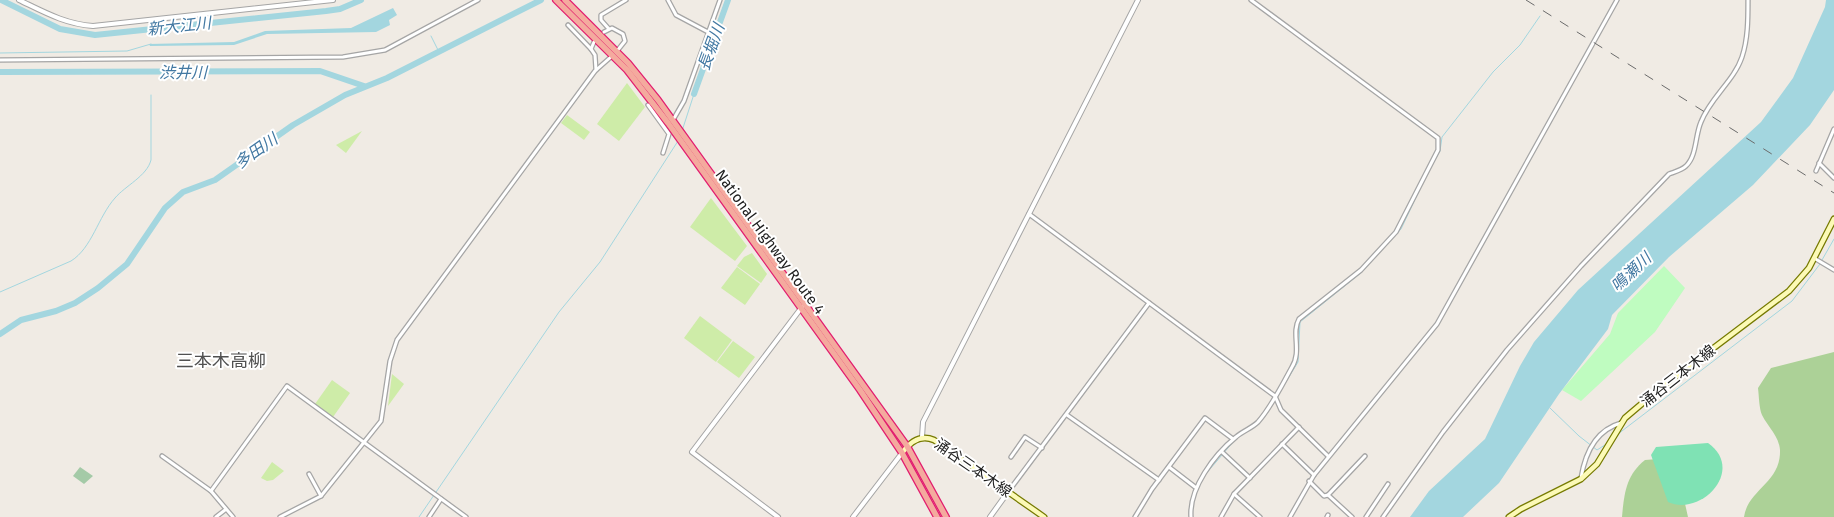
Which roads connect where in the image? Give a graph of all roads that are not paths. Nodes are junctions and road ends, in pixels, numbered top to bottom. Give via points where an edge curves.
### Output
1 (19, 0) edge
2 (333, 0) edge
3 (472, 0) edge
4 (478, 0) edge
5 (556, 0) edge
6 (565, 0) edge
7 (626, 0) edge
8 (668, 0) edge
9 (720, 0) edge
10 (1138, 0) edge
11 (1251, 0) edge
12 (1618, 0) edge
13 (1748, 0) edge
14 (464, 6) junction
15 (571, 10) junction
16 (568, 25) dead end
17 (609, 29) junction
18 (604, 32) dead end
19 (708, 32) junction
20 (594, 42) dead end
21 (591, 49) junction
22 (615, 53) junction
23 (0, 60) edge
24 (595, 71) junction
25 (648, 105) dead end
26 (671, 124) junction
27 (1834, 129) edge
28 (663, 153) dead end
29 (1819, 163) junction
30 (1816, 171) dead end
31 (1834, 178) edge
32 (1029, 214) junction
33 (1834, 219) edge
34 (1814, 258) junction
35 (1834, 270) edge
36 (1149, 303) junction
37 (804, 306) junction
38 (1275, 396) junction
39 (1067, 415) junction
40 (1621, 423) junction
41 (1299, 427) junction
42 (922, 437) junction
43 (1233, 439) junction
44 (364, 442) junction
45 (1282, 444) junction
46 (907, 446) junction
47 (1042, 448) junction
48 (1223, 452) junction
49 (902, 453) junction
50 (162, 456) dead end
51 (1328, 456) junction
52 (1365, 456) dead end
53 (1011, 457) dead end
54 (1169, 467) junction
55 (309, 474) dead end
56 (1314, 475) junction
57 (1250, 478) junction
58 (1581, 479) junction
59 (1159, 480) junction
60 (1309, 481) junction
61 (1388, 484) dead end
62 (1195, 487) junction
63 (210, 491) junction
64 (1008, 492) junction
65 (1234, 494) junction
66 (1328, 495) junction
67 (321, 496) junction
68 (440, 497) junction
69 (225, 510) junction
70 (216, 517) edge
71 (233, 517) edge
72 (280, 517) edge
73 (429, 517) edge
74 (466, 517) edge
75 (778, 517) edge
76 (853, 517) edge
77 (937, 517) edge
78 (946, 517) edge
79 (990, 517) edge
80 (1044, 517) edge
81 (1135, 517) edge
82 (1191, 517) edge
83 (1221, 517) edge
84 (1260, 517) edge
85 (1290, 517) edge
86 (1352, 517) edge
87 (1366, 517) edge
88 (1383, 517) edge
89 (1509, 517) edge

1 - 2 street via 56,18 93,26
3 - 14 street
4 - 14 street
5 - 15 highway, National Highway Route 4
6 - 15 highway, National Highway Route 4
7 - 17 street via 601,15
8 - 19 street via 678,16
9 - 19 street
10 - 32 street
11 - 38 street via 1438,138 1438,150 1398,230 1361,270 1297,322 1296,358
12 - 51 street via 1437,324
13 - 88 street via 1741,59 1710,103 1686,166 1669,174 1537,315 1479,385
14 - 23 street via 385,50 343,57
15 - 22 highway, National Highway Route 4
16 - 21 street
17 - 18 street
17 - 22 street via 619,30 625,37 623,46
19 - 26 street via 684,101
20 - 21 street
21 - 24 street via 596,60
22 - 24 street
22 - 26 highway, National Highway Route 4 via 638,74
24 - 44 street via 397,340 390,361 383,418
25 - 26 street
26 - 28 street
26 - 37 highway, National Highway Route 4
27 - 29 street
29 - 30 street
29 - 31 street
32 - 36 street
32 - 42 street via 924,422
33 - 34 main road, 涌谷三本木線
34 - 35 street
34 - 40 main road, 涌谷三本木線 via 1789,291 1658,390
36 - 38 street
36 - 39 street
37 - 46 highway, National Highway Route 4
37 - 49 highway, National Highway Route 4
37 - 75 street via 692,452
38 - 41 street via 1281,410
38 - 43 street via 1257,423
39 - 47 street
39 - 59 street
40 - 58 main road, 涌谷三本木線 via 1597,464
40 - 58 street via 1609,426 1595,443 1584,459
41 - 45 street
41 - 51 street
42 - 46 main road, 涌谷三本木線
42 - 64 main road, 涌谷三本木線 via 938,442
43 - 48 street
43 - 54 street via 1205,418
44 - 63 street via 288,386
44 - 67 street
44 - 68 street
45 - 56 street
45 - 57 street
46 - 49 main road, 涌谷三本木線
46 - 78 highway, National Highway Route 4
47 - 53 street via 1025,437
47 - 64 street
48 - 57 street
48 - 62 street
49 - 76 street
49 - 77 highway, National Highway Route 4
50 - 63 street
51 - 56 street
52 - 66 street
54 - 59 street
54 - 62 street
55 - 67 street
56 - 60 street
57 - 65 street
58 - 89 main road, 涌谷三本木線
59 - 81 street
60 - 66 street via 1324,496
60 - 85 street
61 - 87 street
62 - 82 street
63 - 69 street
64 - 79 street
64 - 80 main road, 涌谷三本木線
65 - 83 street
65 - 84 street
66 - 86 street
67 - 72 street
68 - 73 street
68 - 74 street
69 - 70 street
69 - 71 street

